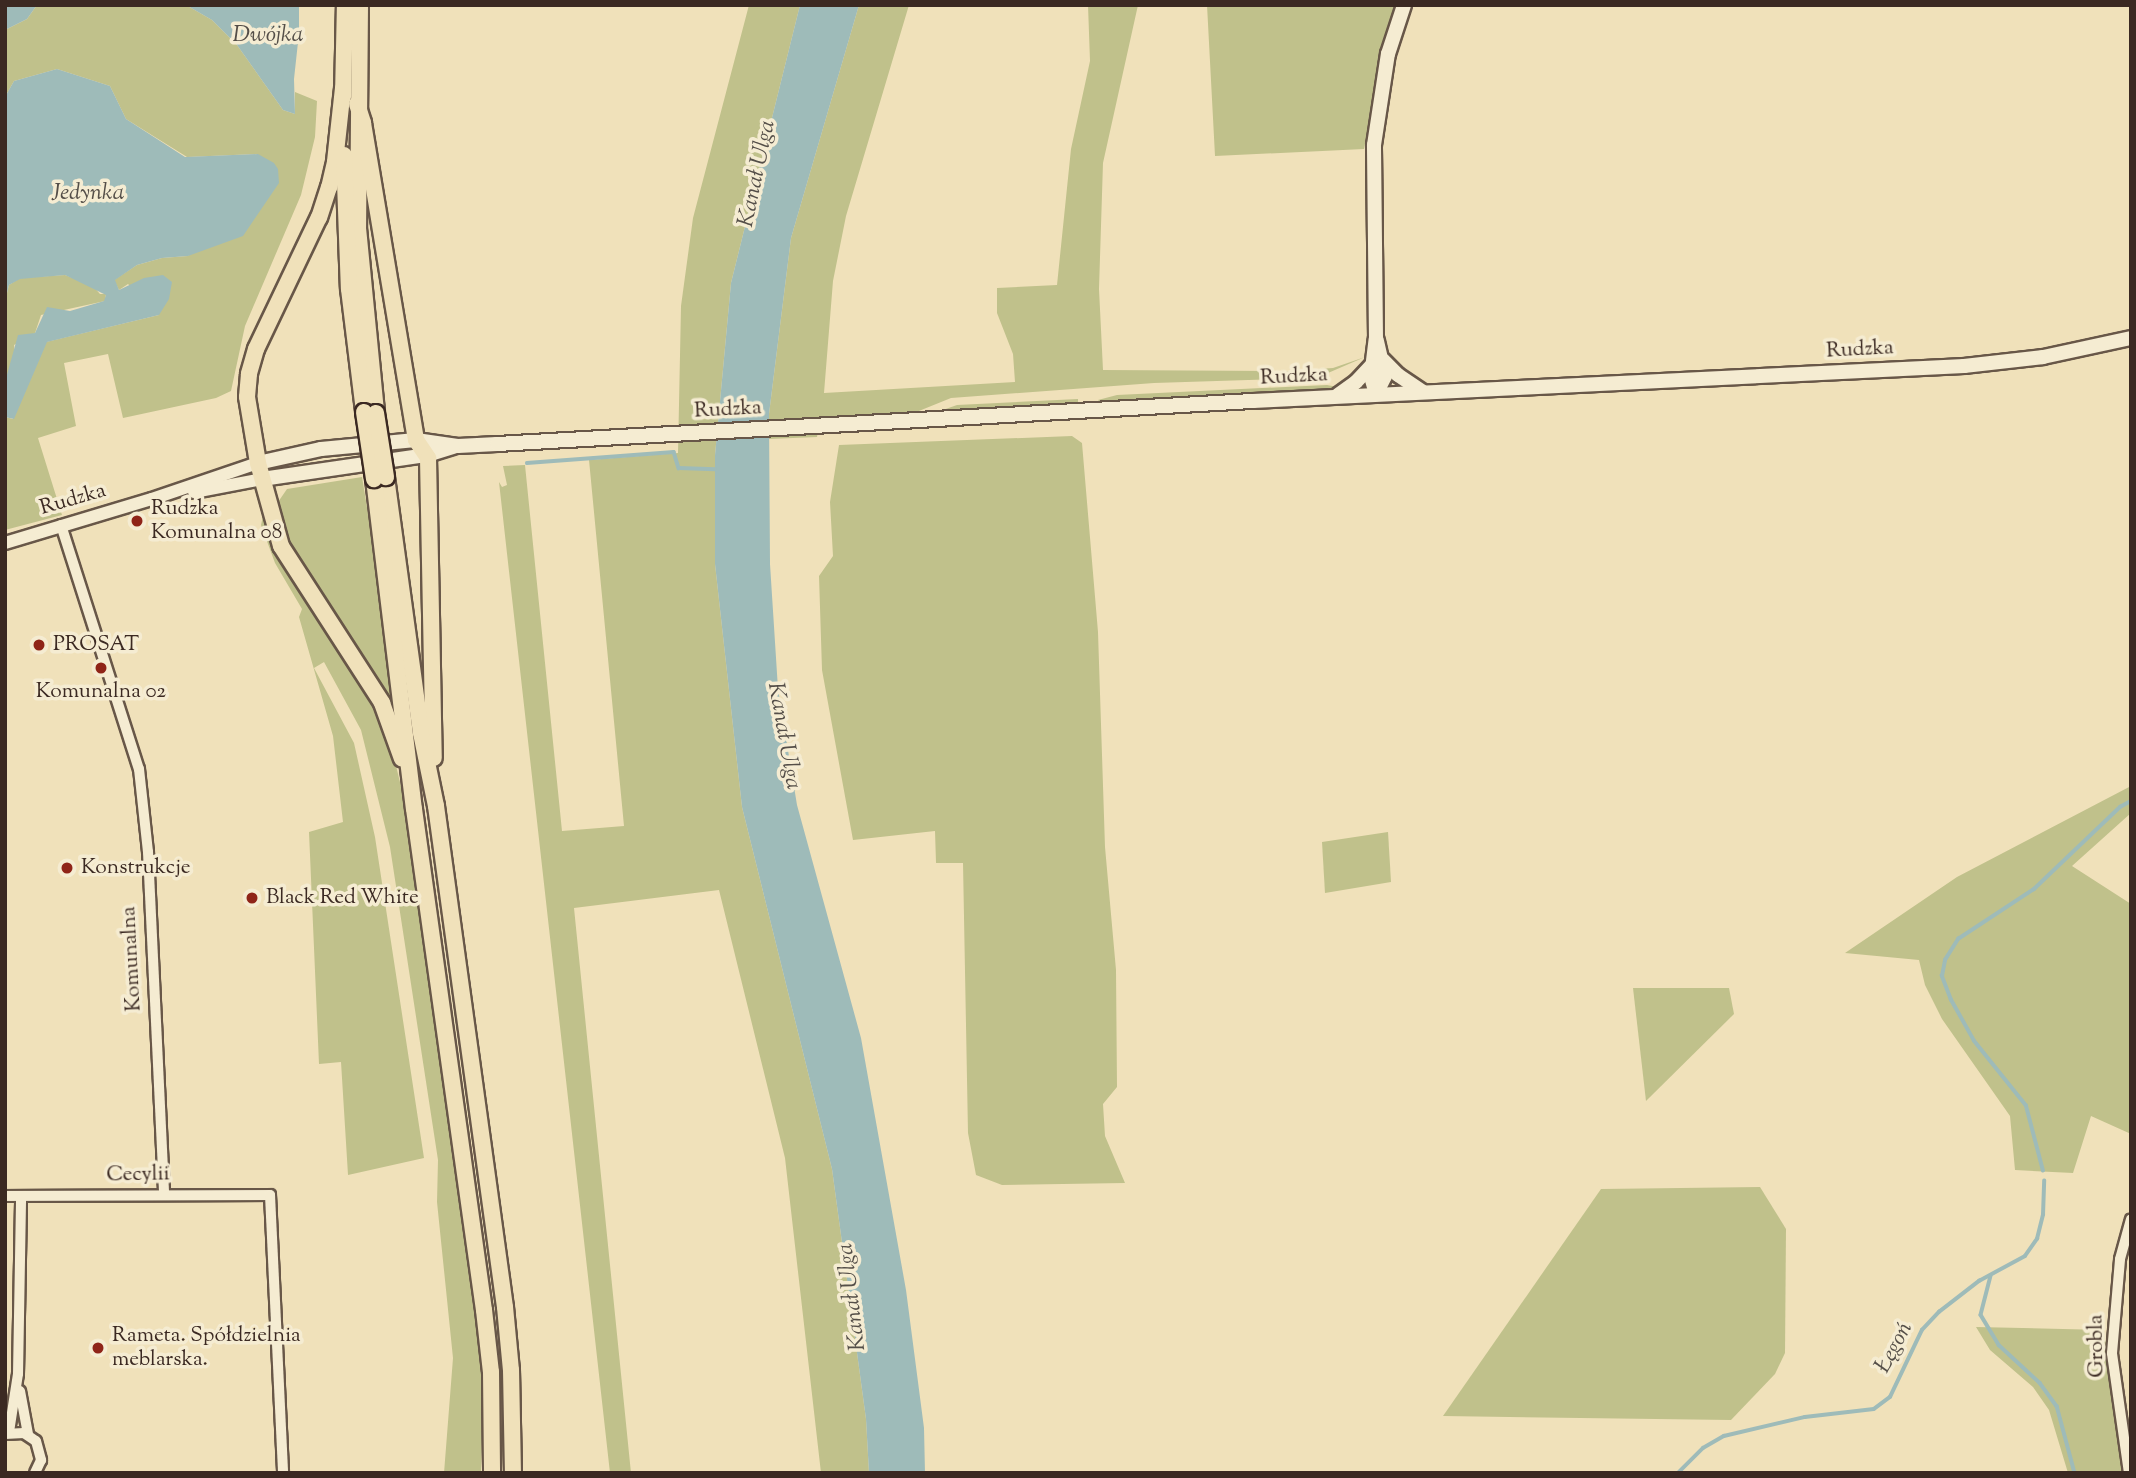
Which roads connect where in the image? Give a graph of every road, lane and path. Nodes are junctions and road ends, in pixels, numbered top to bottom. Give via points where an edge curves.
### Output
1 (345, 5) edge
2 (360, 5) edge
3 (1404, 5) edge
4 (343, 88) junction
5 (357, 104) junction
6 (2131, 338) edge
7 (1377, 363) junction
8 (1423, 391) junction
9 (1376, 394) junction
10 (1336, 396) junction
11 (370, 412) junction
12 (416, 440) junction
13 (458, 446) junction
14 (427, 455) junction
15 (260, 471) junction
16 (380, 478) junction
17 (61, 525) junction
18 (5, 543) edge
19 (436, 806) junction
20 (414, 809) junction
21 (164, 1193) junction
22 (5, 1196) edge
23 (21, 1196) junction
24 (2131, 1219) edge
25 (18, 1374) junction
26 (7, 1433) edge
27 (28, 1434) junction
28 (35, 1473) edge
29 (283, 1473) edge
30 (492, 1473) edge
31 (513, 1473) edge
32 (2129, 1473) edge

1 - 4 main road
2 - 5 main road
3 - 7 main road via 1388,54 1374,145
4 - 11 main road via 348,289
4 - 15 main road via 329,187 249,374 247,397
5 - 11 main road via 358,228
5 - 12 main road
6 - 8 main road, Rudzka via 1964,366
7 - 8 main road
7 - 9 main road via 1385,376
7 - 10 main road
8 - 9 main road, Rudzka
9 - 10 main road, Rudzka
10 - 13 main road, Rudzka
11 - 16 main road, bridge
12 - 13 main road, Rudzka
12 - 14 main road
12 - 15 main road, Rudzka via 321,449
13 - 14 main road, Rudzka
14 - 15 main road, Rudzka
14 - 19 main road
15 - 17 street, Rudzka
15 - 20 main road via 281,546 382,703 398,741
16 - 19 main road
16 - 20 main road
17 - 18 street, Rudzka
17 - 21 street, Komunalna via 139,769 148,852
19 - 31 main road via 505,1307
20 - 30 main road via 484,1310 491,1372
21 - 23 street, Cecylii
21 - 29 street, Cecylii via 270,1195
22 - 23 street, Cecylii
23 - 25 street
24 - 32 street, Grobla via 2120,1259 2112,1353
25 - 26 street
25 - 27 street
26 - 27 street
27 - 28 street via 41,1452

